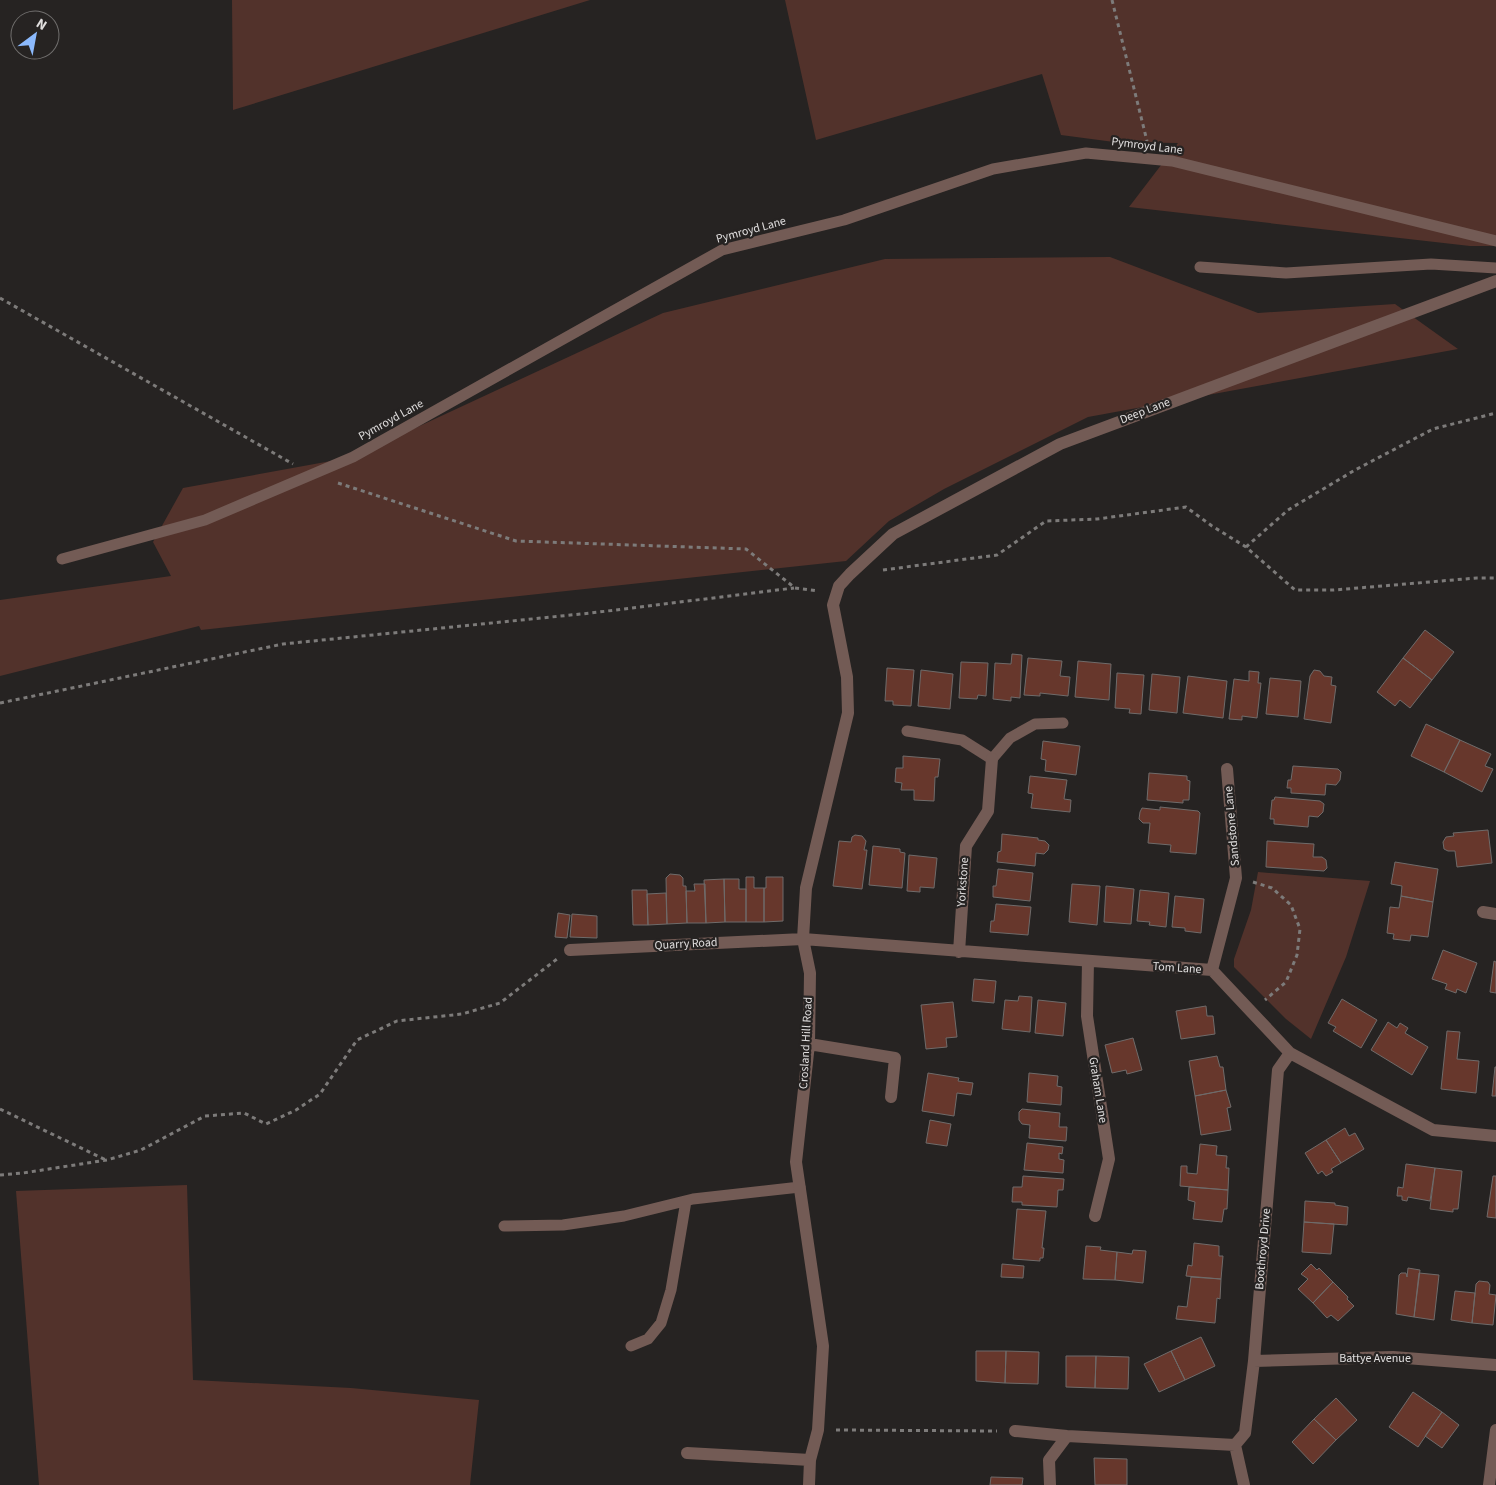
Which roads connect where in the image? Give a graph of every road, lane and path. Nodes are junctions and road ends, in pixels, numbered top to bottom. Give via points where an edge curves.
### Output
1 (1112, 0) edge
2 (1152, 159) junction
3 (1496, 241) edge
4 (1200, 267) dead end
5 (1496, 268) edge
6 (1496, 281) edge
7 (0, 298) edge
8 (1496, 413) edge
9 (313, 475) junction
10 (1246, 548) junction
11 (62, 559) dead end
12 (850, 574) junction
13 (1496, 578) edge
14 (795, 588) junction
15 (835, 599) junction
16 (0, 703) edge
17 (1063, 723) dead end
18 (908, 731) dead end
19 (992, 759) junction
20 (1227, 769) dead end
21 (1236, 878) junction
22 (803, 939) junction
23 (570, 950) joint
24 (959, 952) junction
25 (1088, 962) junction
26 (1212, 970) junction
27 (1251, 1011) junction
28 (809, 1044) junction
29 (1290, 1053) junction
30 (891, 1097) dead end
31 (0, 1108) edge
32 (1496, 1136) edge
33 (107, 1160) junction
34 (0, 1174) edge
35 (800, 1187) junction
36 (686, 1201) junction
37 (1095, 1216) dead end
38 (504, 1226) dead end
39 (632, 1346) dead end
40 (1254, 1361) junction
41 (1496, 1365) edge
42 (818, 1430) junction
43 (1496, 1430) edge
44 (1015, 1431) joint
45 (1067, 1436) junction
46 (1235, 1445) junction
47 (687, 1453) dead end
48 (810, 1460) junction
49 (809, 1485) edge
50 (1050, 1485) edge
51 (1244, 1485) edge
52 (1489, 1485) edge

1 - 2 path
2 - 3 lane, Pymroyd Lane via 1182,163
2 - 9 lane, Pymroyd Lane via 1086,153 993,169 844,220 722,250 353,457
4 - 5 lane via 1286,273 1431,264
6 - 12 street, Deep Lane via 1060,444 893,534
7 - 9 path
8 - 10 path via 1433,429 1355,470 1288,510
9 - 11 lane, Pymroyd Lane via 205,520
9 - 14 path via 516,541 746,549
10 - 12 path via 1186,507 1046,521 998,555
10 - 13 path via 1295,590
12 - 15 street, Deep Lane via 839,586
14 - 15 path
14 - 16 path via 591,614 283,644
15 - 22 street, Crosland Hill Road via 847,677 848,713 806,888
17 - 19 lane via 1035,724 1010,738
18 - 19 lane via 962,740
19 - 24 street, Yorkstone via 988,811 966,846
20 - 21 street, Sandstone Lane
21 - 26 street, Sandstone Lane
21 - 27 path via 1272,888 1291,906 1300,929 1297,955 1286,982
22 - 23 street, Quarry Road
22 - 24 street, Tom Lane
22 - 28 street, Crosland Hill Road via 810,973
23 - 33 path via 500,1003 462,1014 397,1021 357,1040 320,1094 266,1124 244,1114 205,1116 141,1150
24 - 25 street, Tom Lane
25 - 26 street, Tom Lane
25 - 37 street, Graham Lane via 1087,1016 1108,1159
26 - 27 street, Tom Lane
27 - 29 street, Tom Lane
28 - 30 street via 895,1058
28 - 35 street, Crosland Hill Road via 796,1162
29 - 32 street, Tom Lane via 1433,1130
29 - 40 street, Boothroyd Drive via 1278,1070
31 - 33 path
33 - 34 path
35 - 36 lane
35 - 42 street, Crosland Hill Road via 823,1346
36 - 38 lane via 624,1216 563,1225
36 - 39 lane via 671,1290 661,1323 648,1339
40 - 41 street, Battye Avenue via 1393,1357
40 - 46 street, Boothroyd Drive via 1245,1433
42 - 44 path
42 - 48 street, Crosland Hill Road
43 - 52 street
44 - 45 street
45 - 46 street
45 - 50 street via 1049,1460
46 - 51 street
47 - 48 street
48 - 49 street, Crosland Hill Road

